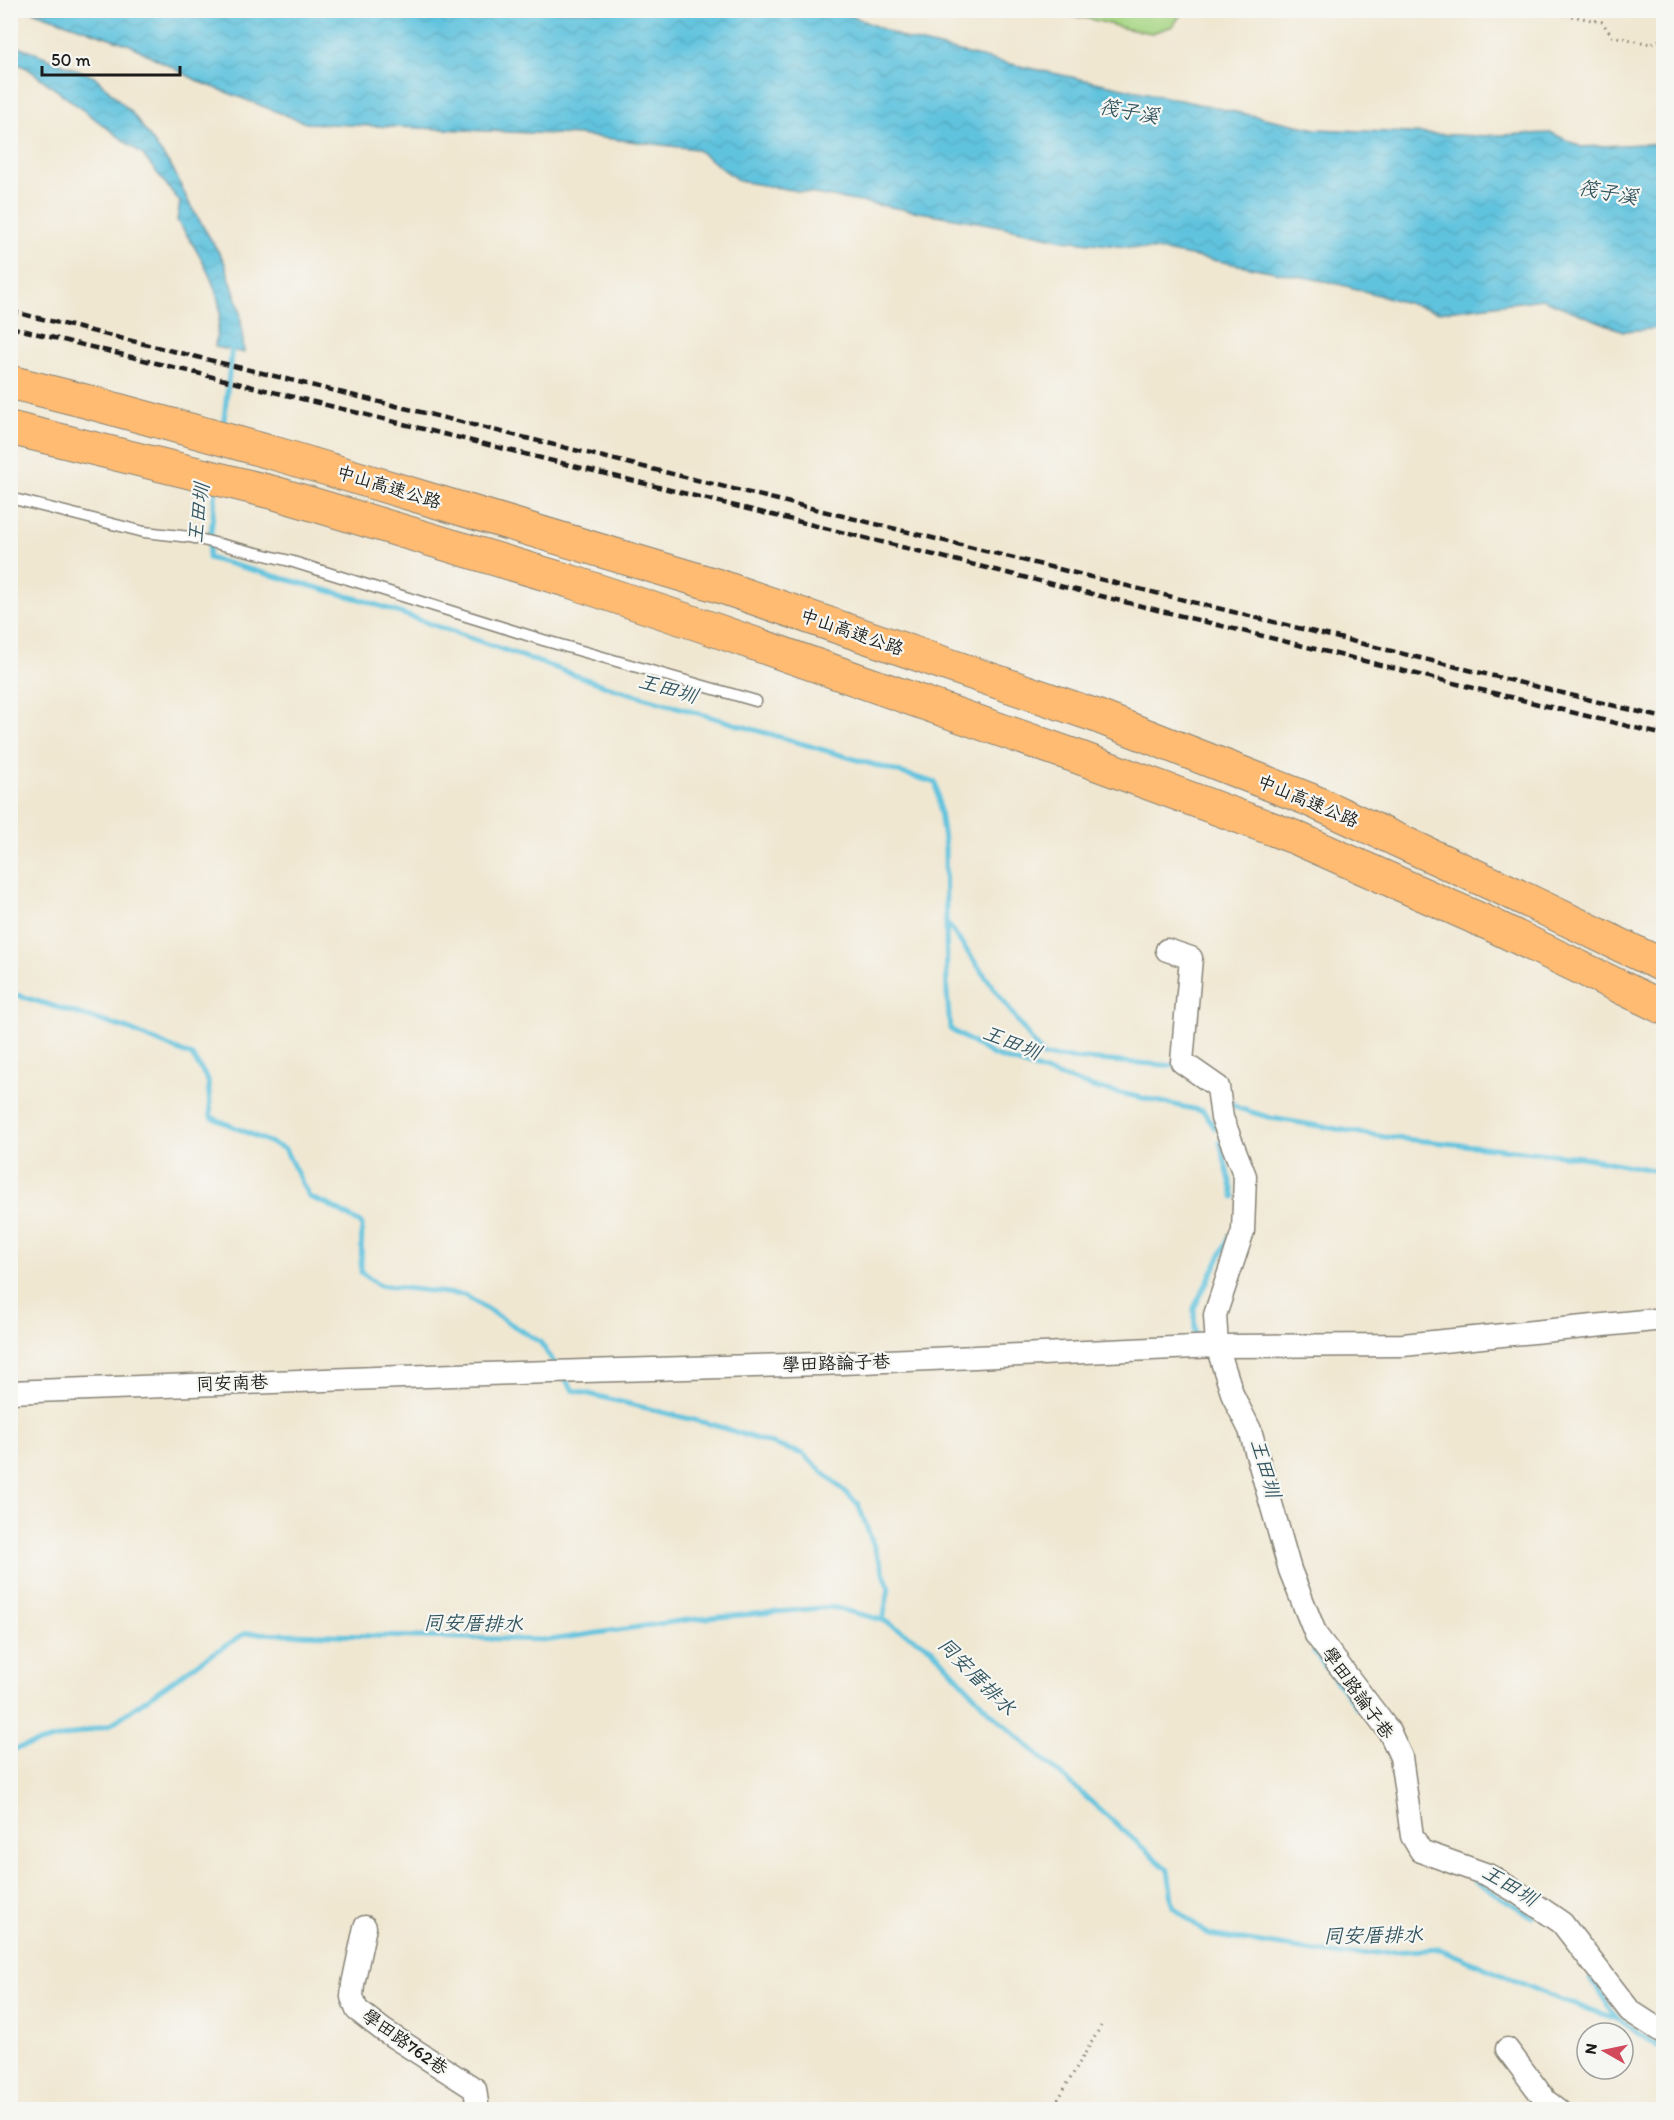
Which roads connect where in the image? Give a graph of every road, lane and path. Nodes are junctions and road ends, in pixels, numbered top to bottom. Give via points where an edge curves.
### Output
1 (1115, 10) edge
2 (1130, 10) edge
3 (1542, 10) edge
4 (1664, 38) edge
5 (10, 382) edge
6 (10, 428) edge
7 (10, 498) edge
8 (756, 701) dead end
9 (1167, 950) dead end
10 (1664, 966) edge
11 (1664, 1008) edge
12 (1664, 1319) edge
13 (1216, 1347) junction
14 (454, 1375) joint
15 (10, 1392) edge
16 (365, 1927) dead end
17 (1101, 2026) dead end
18 (1664, 2033) edge
19 (1507, 2049) dead end
20 (475, 2109) edge
21 (1052, 2109) edge
22 (1558, 2109) edge

1 - 2 path
3 - 4 path via 1602,22 1612,36 1651,44
5 - 10 highway, 中山高速公路 via 284,456 719,586 1094,715 1308,799
6 - 11 highway via 275,493 569,581 1078,757 1294,837 1492,925
7 - 8 lane via 144,532 190,537 290,561
9 - 13 street, 學田路論子巷 via 1191,958 1182,1062 1218,1087 1222,1118 1245,1176 1244,1231 1215,1315
12 - 13 street, 學田路論子巷 via 1403,1345
13 - 14 street, 學田路論子巷
13 - 18 street, 學田路論子巷 via 1250,1430 1290,1570 1316,1635 1389,1731 1401,1757 1412,1836 1421,1851 1488,1875 1562,1923 1630,2012
14 - 15 street, 同安南巷
16 - 20 street, 學田路762巷 via 353,1984 357,2010 475,2089
17 - 21 path
19 - 22 street via 1546,2101

